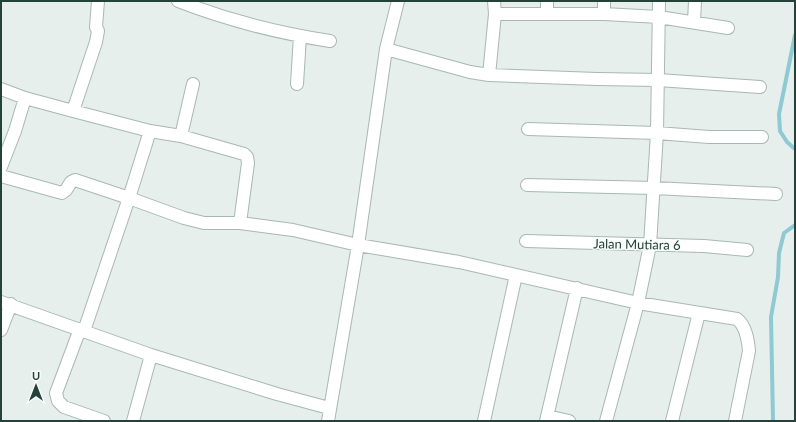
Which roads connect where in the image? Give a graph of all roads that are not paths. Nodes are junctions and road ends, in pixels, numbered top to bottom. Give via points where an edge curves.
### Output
1 (98, 1) edge
2 (178, 1) edge
3 (398, 1) edge
4 (494, 1) edge
5 (547, 1) edge
6 (604, 1) edge
7 (660, 1) edge
8 (695, 1) edge
9 (495, 14) junction
10 (547, 14) junction
11 (604, 14) junction
12 (659, 17) junction
13 (694, 22) junction
14 (728, 28) dead end
15 (300, 36) junction
16 (330, 41) dead end
17 (386, 49) junction
18 (489, 75) junction
19 (658, 80) junction
20 (193, 84) dead end
21 (297, 84) dead end
22 (760, 87) dead end
23 (1, 89) edge
24 (25, 98) junction
25 (72, 111) junction
26 (528, 129) dead end
27 (150, 131) junction
28 (657, 133) junction
29 (181, 136) junction
30 (762, 137) dead end
31 (1, 167) edge
32 (1, 176) edge
33 (527, 185) dead end
34 (654, 188) junction
35 (776, 194) dead end
36 (129, 198) junction
37 (240, 223) junction
38 (526, 242) dead end
39 (358, 245) junction
40 (650, 245) junction
41 (747, 250) dead end
42 (516, 275) junction
43 (576, 288) junction
44 (6, 303) edge
45 (638, 303) junction
46 (699, 313) junction
47 (1, 330) edge
48 (82, 330) junction
49 (151, 355) junction
50 (329, 408) junction
51 (547, 419) edge
52 (104, 421) edge
53 (133, 421) edge
54 (328, 421) edge
55 (484, 421) edge
56 (569, 421) edge
57 (606, 421) edge
58 (672, 421) edge
59 (735, 421) edge

1 - 25 street via 96,42
2 - 15 street via 212,14
3 - 17 street
4 - 9 street
5 - 10 street
6 - 11 street
7 - 12 street
8 - 13 street
9 - 10 street
9 - 18 street
10 - 11 street
11 - 12 street
12 - 13 street
12 - 19 street
13 - 14 street
15 - 16 street
15 - 21 street
17 - 18 street
17 - 39 street
18 - 19 street
19 - 22 street
19 - 28 street
20 - 29 street
23 - 24 street
24 - 25 street
24 - 31 street
25 - 27 street
26 - 28 street
27 - 29 street
27 - 36 street
28 - 30 street via 709,137
28 - 34 street
29 - 37 street via 247,157
32 - 36 street via 62,193 75,180
33 - 34 street
34 - 35 street
34 - 40 street
36 - 37 street via 204,223
36 - 48 street
37 - 39 street via 293,230
38 - 40 street, Jalan Mutiara 6
39 - 42 street via 459,262
39 - 50 street
40 - 41 street, Jalan Mutiara 6
40 - 45 street
42 - 43 street
42 - 55 street
43 - 45 street
43 - 51 street
44 - 47 street
44 - 48 street
45 - 46 street
45 - 57 street
46 - 58 street
46 - 59 street via 738,319 748,340
48 - 49 street
48 - 52 street via 56,393 58,401 64,407
49 - 50 street
49 - 53 street
50 - 54 street
51 - 56 street

